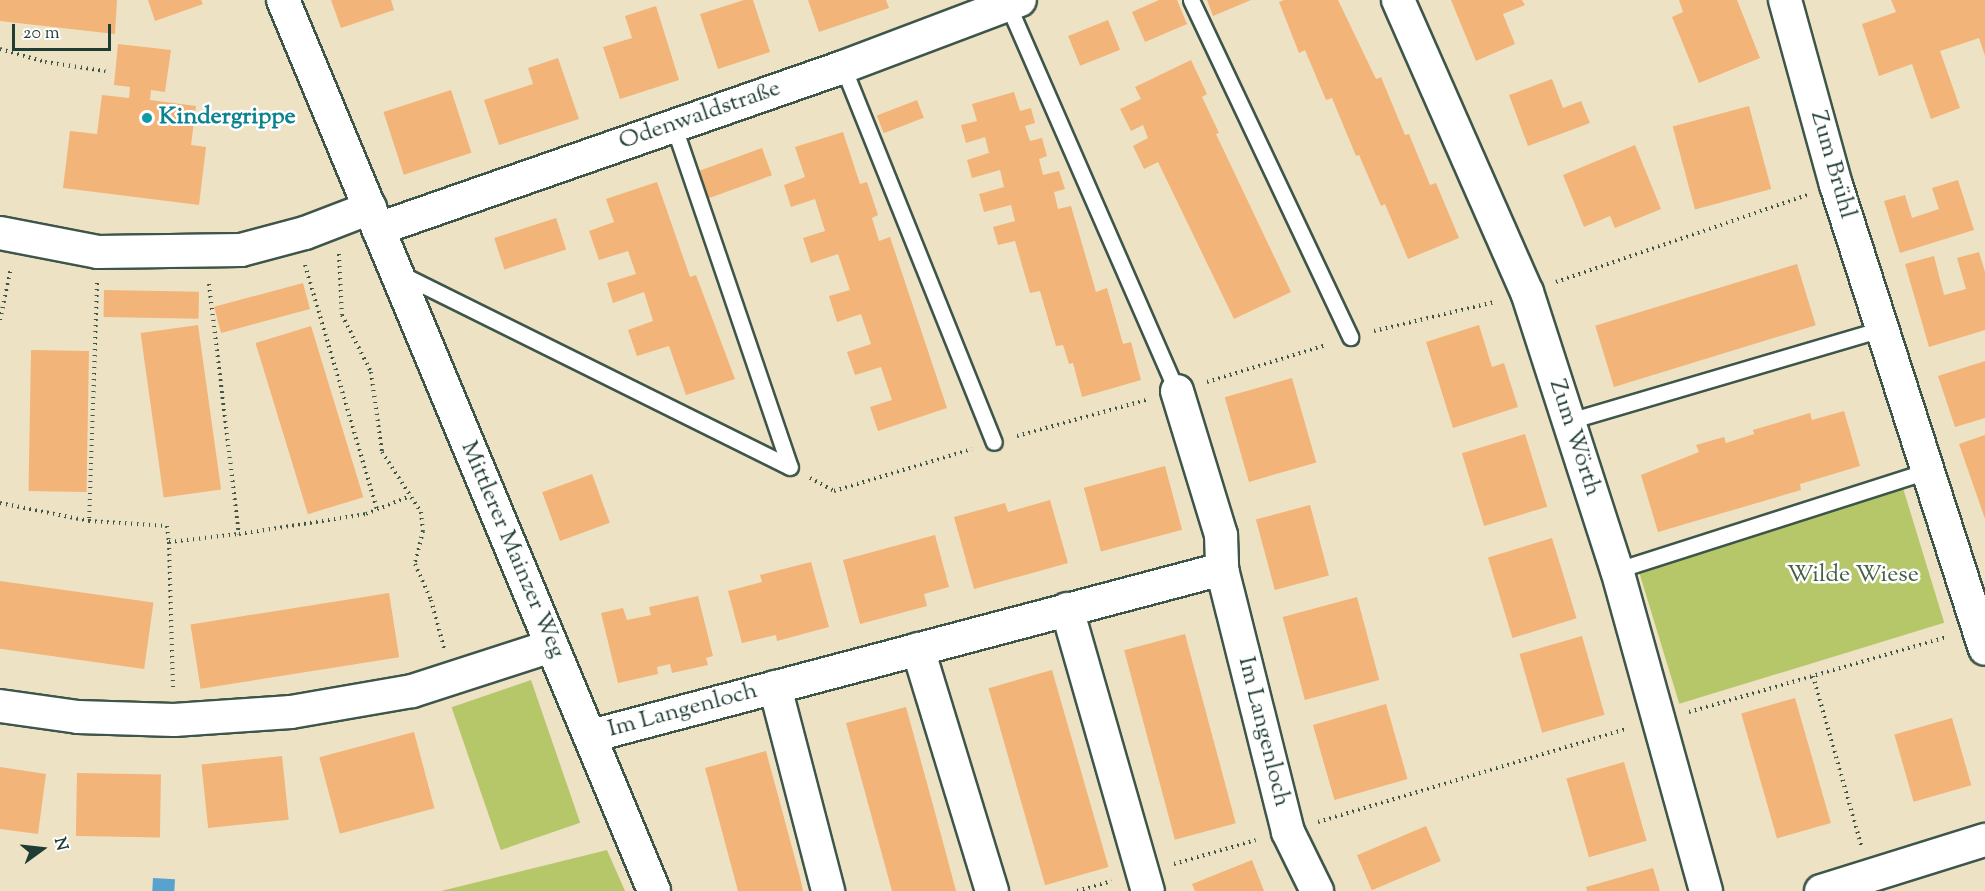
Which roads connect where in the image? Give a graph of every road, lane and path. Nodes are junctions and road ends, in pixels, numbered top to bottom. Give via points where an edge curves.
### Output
1 (283, 0) edge
2 (1191, 0) edge
3 (1398, 0) edge
4 (1785, 0) edge
5 (1014, 3) edge
6 (0, 49) edge
7 (843, 67) junction
8 (105, 71) dead end
9 (673, 124) junction
10 (1836, 185) junction
11 (374, 218) junction
12 (332, 223) junction
13 (9, 236) edge
14 (297, 236) junction
15 (98, 252) junction
16 (205, 252) junction
17 (396, 272) junction
18 (1527, 292) junction
19 (0, 320) edge
20 (1882, 329) junction
21 (1350, 337) junction
22 (1178, 391) junction
23 (1569, 421) junction
24 (994, 442) junction
25 (790, 467) junction
26 (1926, 471) junction
27 (410, 496) junction
28 (0, 503) edge
29 (377, 509) junction
30 (88, 521) junction
31 (240, 534) junction
32 (168, 542) junction
33 (1222, 569) junction
34 (1617, 570) junction
35 (1067, 609) junction
36 (1982, 639) edge
37 (551, 646) junction
38 (918, 649) junction
39 (1813, 676) junction
40 (453, 678) junction
41 (775, 687) junction
42 (0, 706) edge
43 (174, 720) junction
44 (1660, 720) junction
45 (591, 736) junction
46 (1288, 832) junction
47 (1985, 840) edge
48 (1870, 876) junction
49 (1145, 882) edge
50 (654, 891) edge
51 (828, 891) edge
52 (992, 891) edge
53 (1077, 891) edge
54 (1317, 891) edge
55 (1706, 891) edge
56 (1821, 891) edge

1 - 11 street, Mittlerer Mainzer Weg
2 - 21 lane
3 - 18 street, Zum Wörth
4 - 10 street, Zum Brühl
5 - 7 street, Odenwaldstraße
5 - 22 lane
6 - 8 path via 45,62
7 - 9 street, Odenwaldstraße
7 - 24 lane
9 - 11 street, Odenwaldstraße
9 - 25 lane
10 - 18 path
10 - 20 street, Zum Brühl
11 - 12 street
11 - 17 street, Mittlerer Mainzer Weg
12 - 14 street
12 - 27 path via 340,261 342,315 371,372 382,452
13 - 15 street
13 - 19 path
14 - 16 street via 241,250
14 - 29 path
15 - 16 street
15 - 30 path
16 - 31 path
17 - 25 lane
17 - 37 street, Mittlerer Mainzer Weg
18 - 21 path
18 - 23 street, Zum Wörth
20 - 23 lane
20 - 26 street, Zum Brühl
21 - 22 path
22 - 24 path
22 - 33 street, Im Langenloch via 1221,535
23 - 34 street, Zum Wörth
24 - 25 path via 834,491
26 - 34 lane
26 - 36 street, Zum Brühl
27 - 29 path
27 - 40 path via 421,512 423,531 415,564 431,600
28 - 30 path
29 - 31 path
30 - 32 path via 168,526
31 - 32 path
32 - 43 path
33 - 35 street, Im Langenloch
33 - 46 street, Im Langenloch
34 - 44 street, Zum Wörth
35 - 38 street, Im Langenloch
35 - 49 street
36 - 39 path
37 - 40 street
37 - 45 street, Mittlerer Mainzer Weg
38 - 41 street, Im Langenloch
38 - 52 street
39 - 44 path
39 - 48 path
40 - 43 street via 412,691 291,712
41 - 45 street, Im Langenloch
41 - 51 street, Im Langenloch
42 - 43 street via 78,717
44 - 46 path
44 - 55 street, Zum Wörth
45 - 50 street, Mittlerer Mainzer Weg
46 - 49 path
46 - 54 street, Im Langenloch
47 - 48 street
48 - 56 street
49 - 53 path

